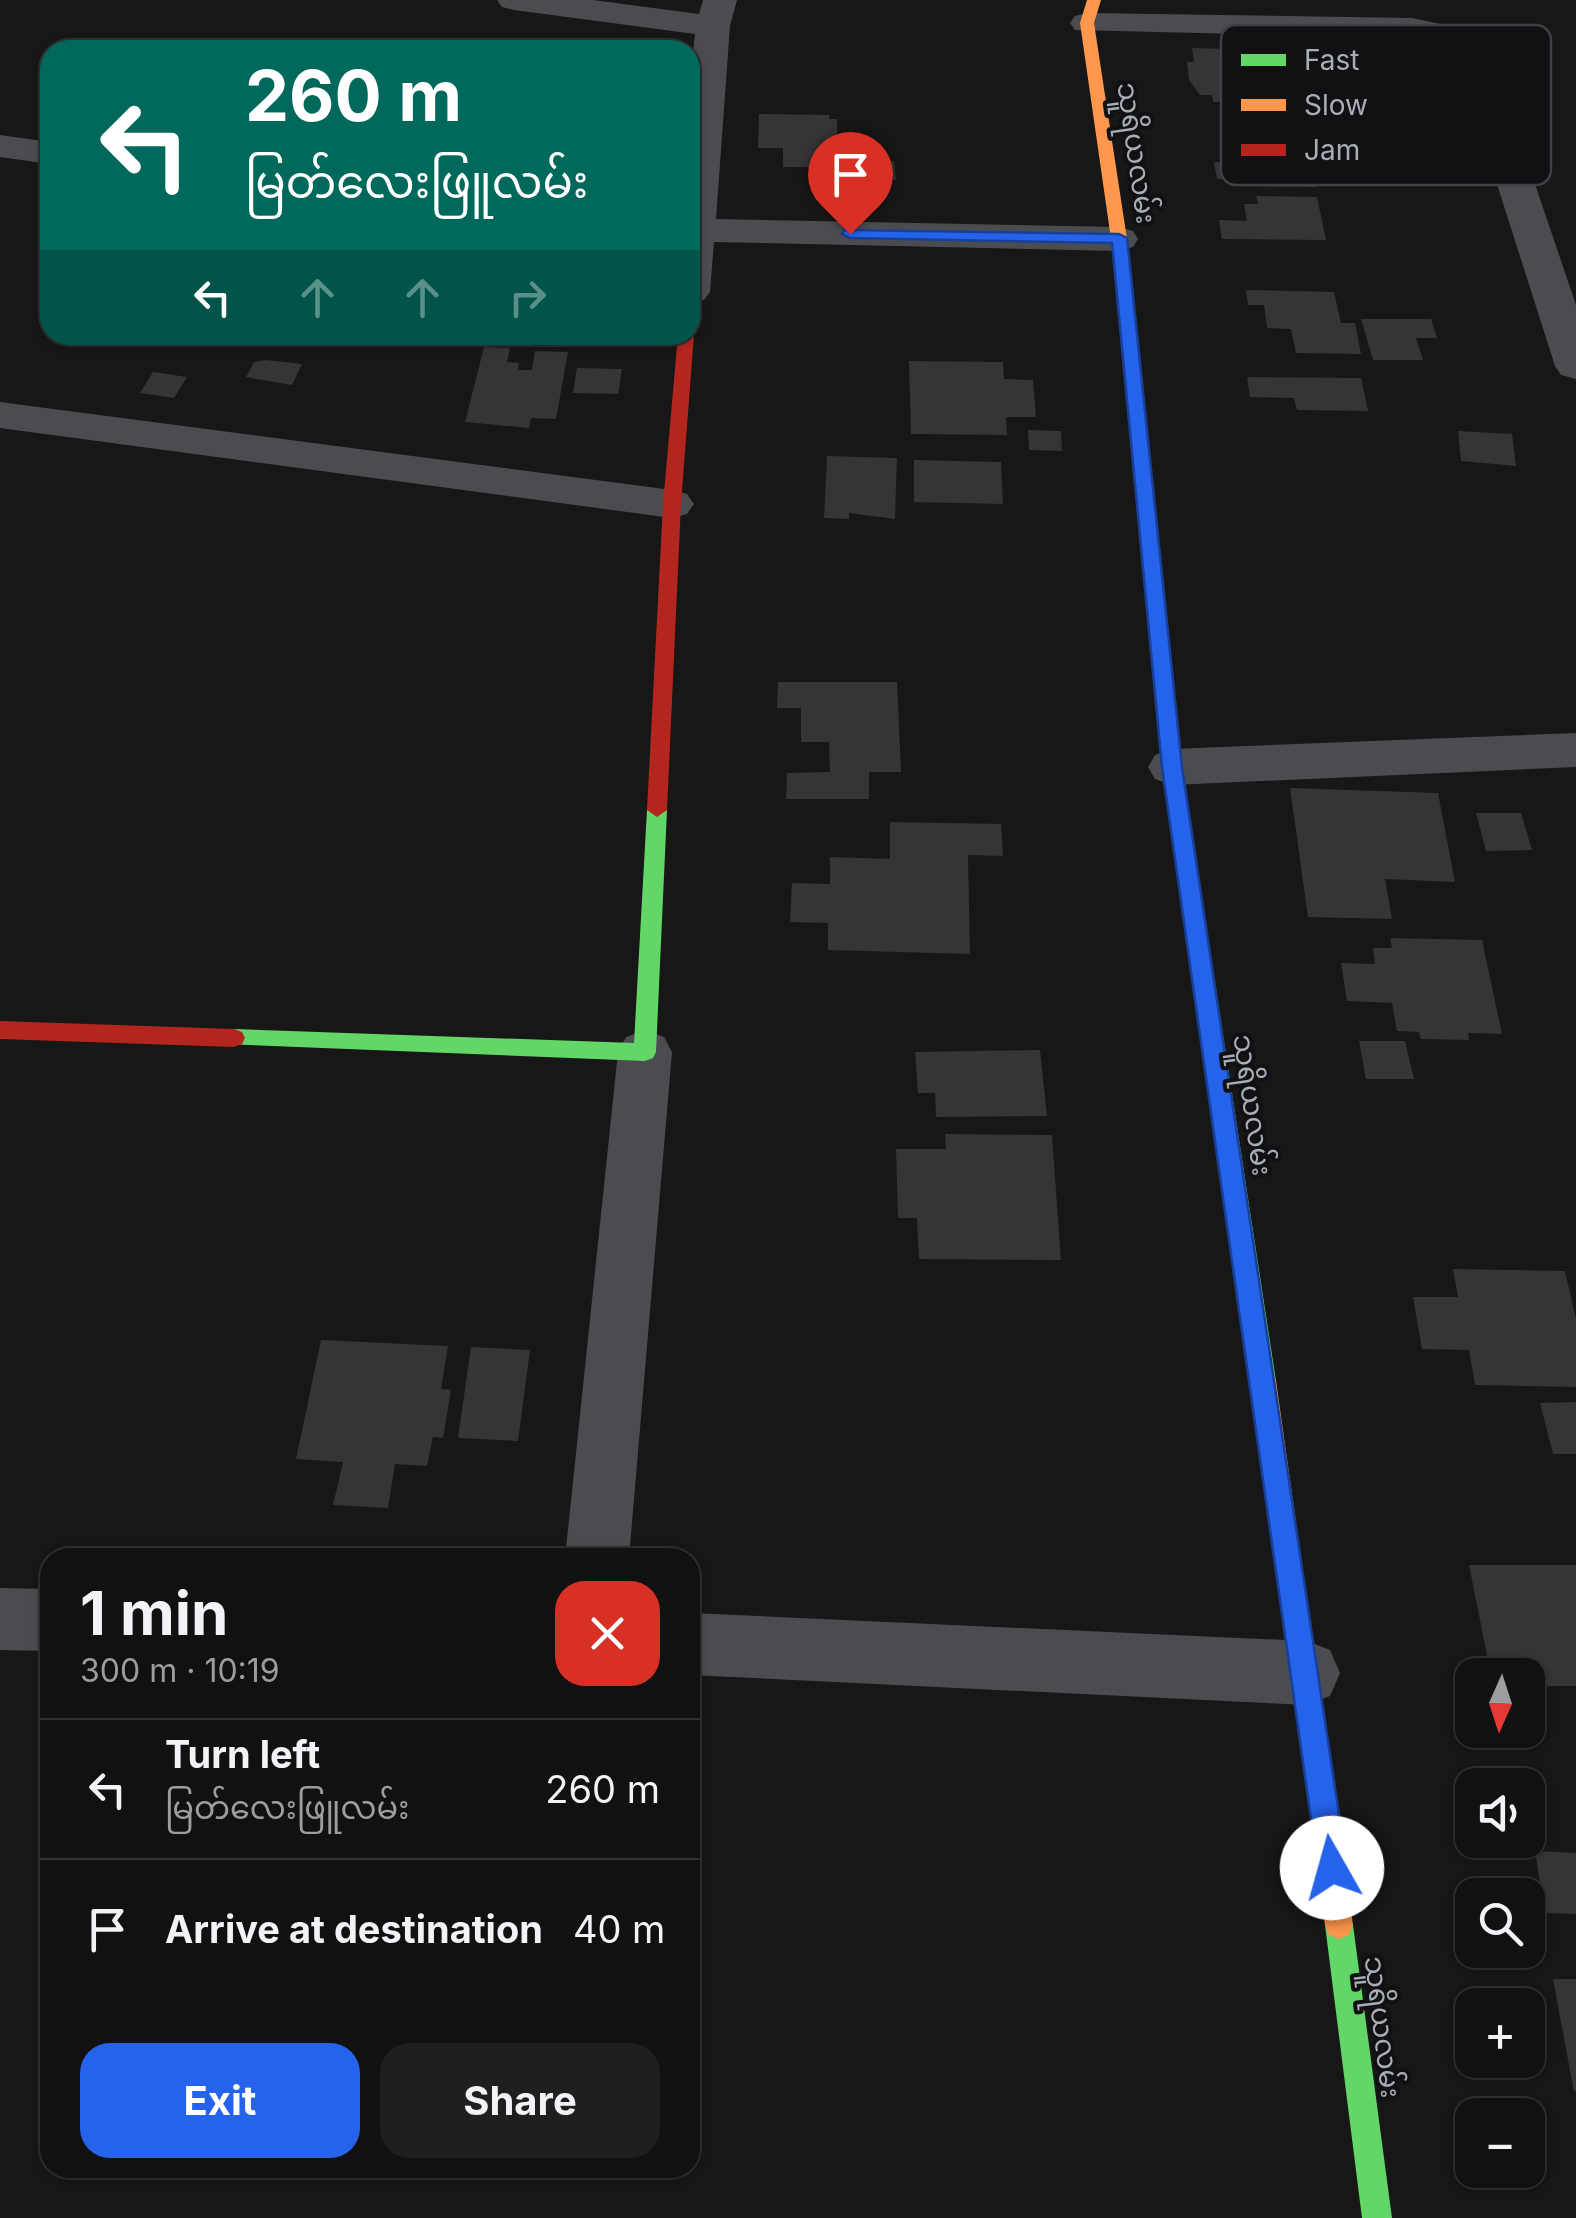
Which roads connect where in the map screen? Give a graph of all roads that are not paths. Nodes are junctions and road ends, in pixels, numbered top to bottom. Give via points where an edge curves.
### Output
1 (514, 0) edge
2 (1091, 12) edge
3 (716, 13) edge
4 (1354, 25) edge
5 (0, 146) edge
6 (40, 152) edge
7 (700, 164) edge
8 (1516, 185) edge
9 (700, 230) edge
10 (1119, 238) junction
11 (685, 345) edge
12 (1576, 366) edge
13 (0, 415) edge
14 (672, 504) junction
15 (1576, 750) edge
16 (1172, 767) junction
17 (0, 1030) edge
18 (645, 1052) junction
19 (598, 1548) edge
20 (0, 1619) edge
21 (40, 1620) edge
22 (700, 1644) edge
23 (1307, 1673) junction
24 (1377, 2218) edge

1 - 3 street
2 - 4 street
2 - 10 street, သူရိယလမ်း
3 - 7 street
5 - 6 street
8 - 12 street
9 - 10 street
10 - 16 street, သူရိယလမ်း
11 - 14 street
13 - 14 street
14 - 18 street
15 - 16 street
16 - 23 street, သူရိယလမ်း
17 - 18 street
18 - 19 street
20 - 21 street
22 - 23 street
23 - 24 street, သူရိယလမ်း

